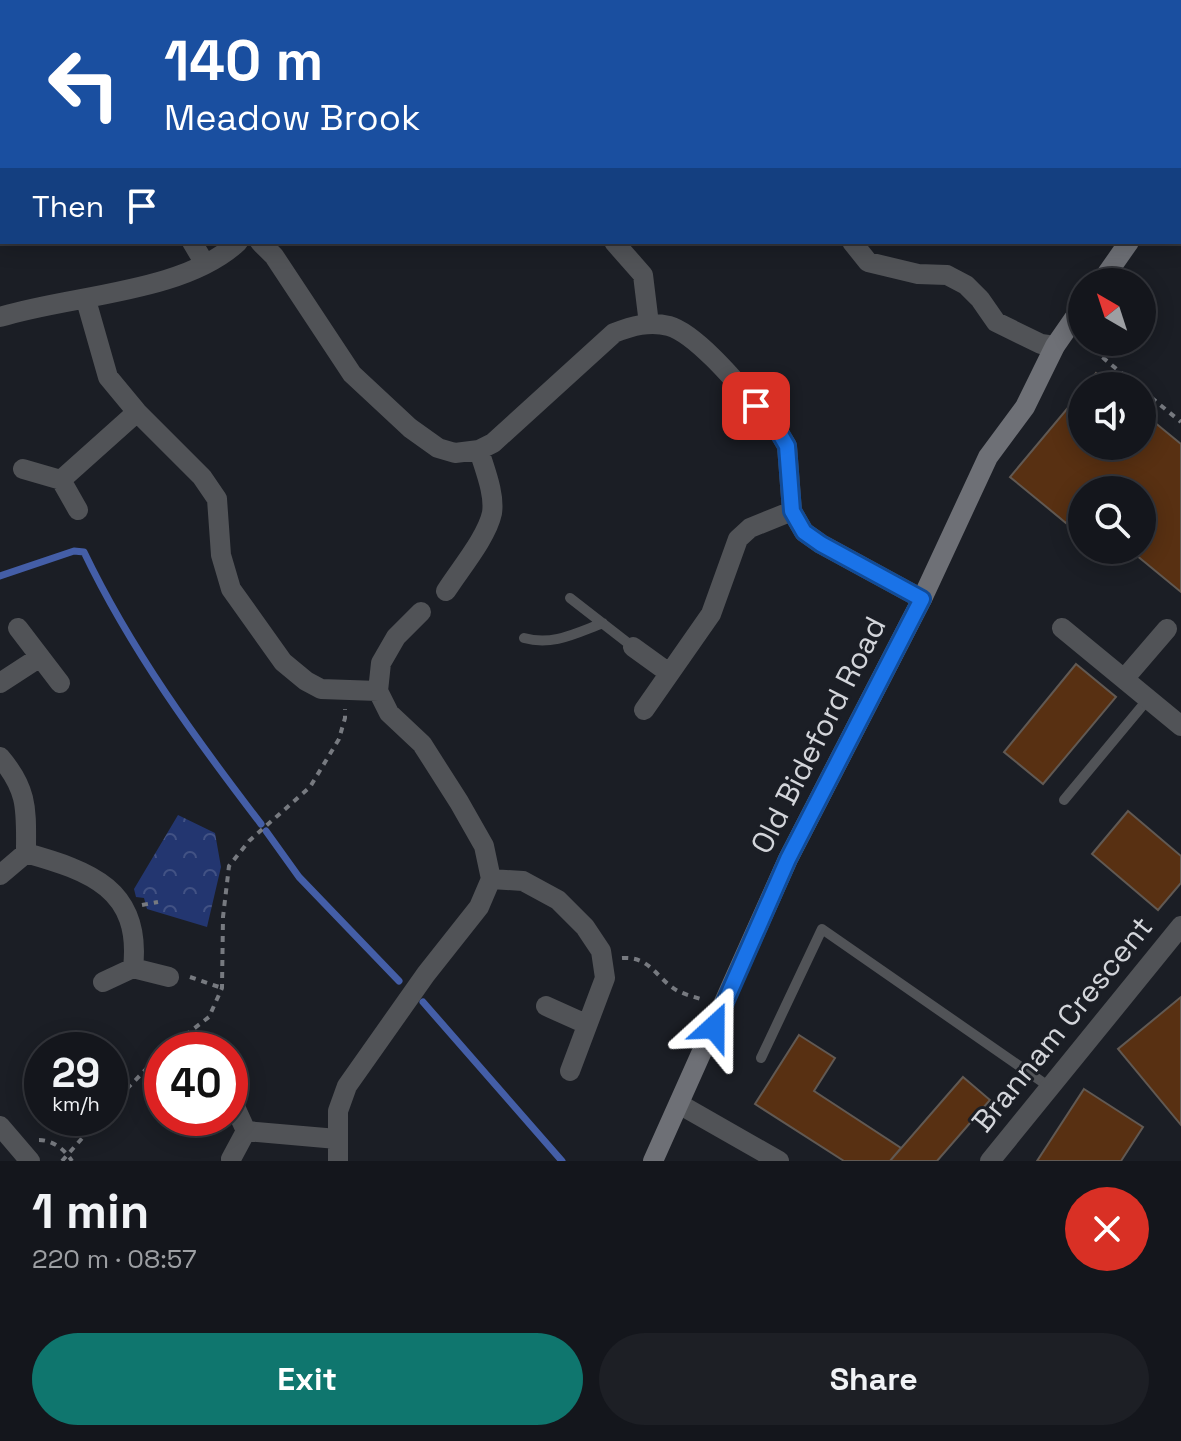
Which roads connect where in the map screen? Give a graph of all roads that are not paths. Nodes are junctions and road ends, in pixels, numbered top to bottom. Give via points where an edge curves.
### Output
1 (193, 244) edge
2 (236, 244) edge
3 (262, 244) edge
4 (616, 244) edge
5 (854, 244) edge
6 (1128, 244) edge
7 (205, 264) junction
8 (1111, 268) edge
9 (86, 300) junction
10 (0, 317) edge
11 (649, 324) junction
12 (1068, 327) edge
13 (1055, 346) junction
14 (137, 412) junction
15 (479, 450) junction
16 (23, 469) dead end
17 (61, 480) junction
18 (78, 510) dead end
19 (792, 511) junction
20 (446, 591) dead end
21 (570, 598) dead end
22 (922, 599) junction
23 (421, 612) dead end
24 (603, 623) junction
25 (18, 628) dead end
26 (1062, 628) dead end
27 (1167, 629) dead end
28 (524, 638) dead end
29 (633, 647) joint
30 (40, 657) junction
31 (669, 673) junction
32 (1124, 679) junction
33 (0, 683) edge
34 (60, 683) dead end
35 (378, 691) junction
36 (1148, 699) junction
37 (644, 710) dead end
38 (1181, 726) edge
39 (0, 757) edge
40 (1064, 800) dead end
41 (26, 853) junction
42 (0, 875) edge
43 (491, 879) junction
44 (1181, 926) edge
45 (133, 968) junction
46 (169, 977) road end
47 (103, 982) dead end
48 (546, 1006) dead end
49 (586, 1024) junction
50 (761, 1058) dead end
51 (570, 1071) dead end
52 (1051, 1088) junction
53 (679, 1104) junction
54 (0, 1126) edge
55 (248, 1131) edge
56 (243, 1136) edge
57 (337, 1139) junction
58 (231, 1159) dead end
59 (30, 1161) edge
60 (338, 1161) edge
61 (653, 1161) edge
62 (779, 1161) edge
63 (990, 1161) edge

1 - 7 street
2 - 7 street
3 - 15 street via 372,395 438,448 455,453
4 - 11 street via 643,275
5 - 13 street via 868,262 947,275 966,285 996,322
6 - 8 street
7 - 9 street
9 - 10 street
9 - 14 street via 108,377
11 - 15 street via 614,333
11 - 19 street via 670,326 692,337 777,429 787,446
12 - 13 street, Old Bideford Road
13 - 22 street, Old Bideford Road via 1025,407 988,457
14 - 17 street
14 - 35 street via 217,499 221,555 231,589 283,662 321,689
15 - 20 street via 492,512
16 - 17 street
17 - 18 street
19 - 22 street via 804,532 821,544
19 - 31 street via 750,528 738,539 711,614
21 - 24 lane
22 - 53 street, Old Bideford Road via 788,859
23 - 35 street via 396,637 381,663
24 - 28 lane via 560,639
24 - 29 lane
25 - 30 street
26 - 32 street
27 - 32 street
29 - 31 street
30 - 33 street
30 - 34 street
31 - 37 street
32 - 36 street
35 - 43 street via 389,713 422,744 459,802 484,846
36 - 38 street
36 - 40 lane
39 - 41 street via 21,787
41 - 42 street
41 - 45 street via 88,873 109,890 133,929
43 - 49 street via 523,881 558,900 601,951 605,978
43 - 57 street via 479,907 347,1086 338,1111
44 - 52 street, Brannam Crescent
45 - 46 street
45 - 47 street
48 - 49 street
49 - 51 street
50 - 52 lane via 822,929
52 - 63 street, Brannam Crescent
53 - 61 street, Old Bideford Road
53 - 62 street
54 - 59 street
55 - 57 street
56 - 58 street
57 - 60 street

